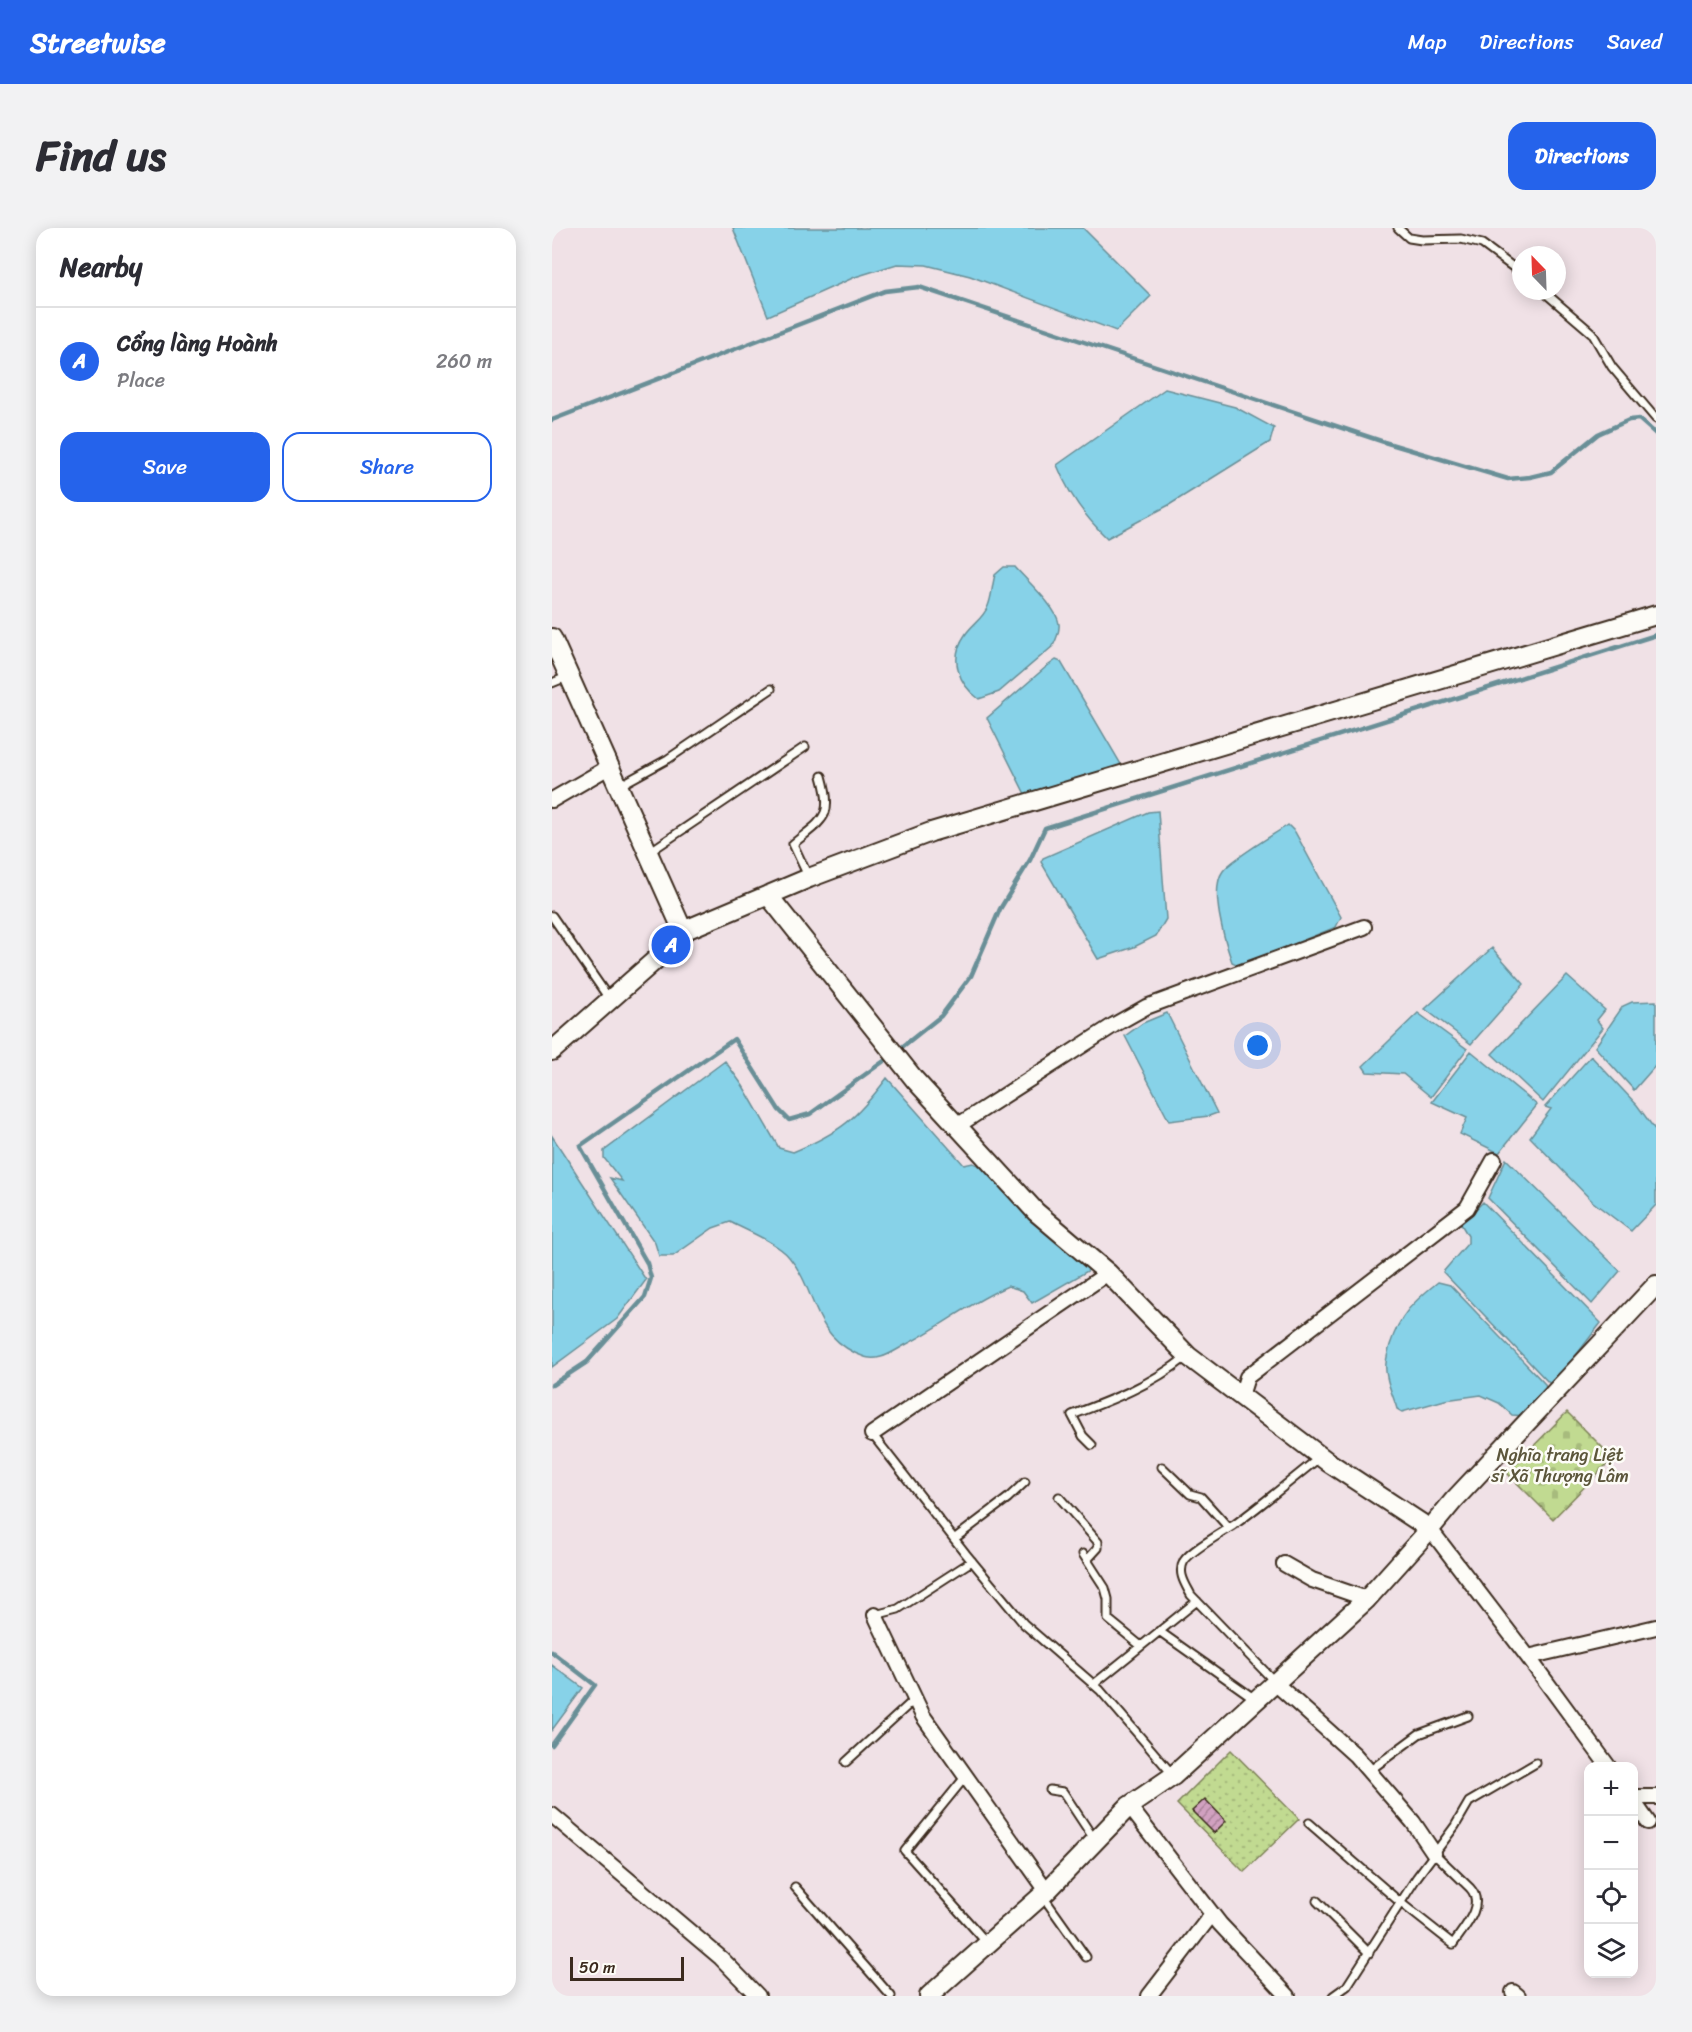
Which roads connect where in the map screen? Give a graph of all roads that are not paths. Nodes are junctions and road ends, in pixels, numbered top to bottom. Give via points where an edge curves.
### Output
1 (1398, 228) edge
2 (1512, 266) edge
3 (1554, 300) edge
4 (1656, 419) edge
5 (1656, 615) edge
6 (552, 638) edge
7 (560, 680) edge
8 (771, 689) dead end
9 (805, 747) dead end
10 (609, 767) junction
11 (822, 776) dead end
12 (618, 786) junction
13 (552, 800) edge
14 (648, 853) junction
15 (809, 878) junction
16 (768, 895) junction
17 (552, 916) edge
18 (1364, 927) dead end
19 (675, 940) junction
20 (610, 1000) junction
21 (552, 1051) edge
22 (957, 1126) junction
23 (1494, 1161) dead end
24 (1108, 1273) junction
25 (1656, 1285) edge
26 (1188, 1356) junction
27 (1241, 1396) junction
28 (872, 1434) joint
29 (1092, 1445) dead end
30 (1321, 1457) junction
31 (1162, 1467) dead end
32 (1026, 1482) dead end
33 (1059, 1497) dead end
34 (1229, 1528) junction
35 (1430, 1529) junction
36 (954, 1539) junction
37 (972, 1561) junction
38 (1284, 1564) dead end
39 (1367, 1599) junction
40 (1197, 1601) junction
41 (874, 1615) joint
42 (1656, 1627) edge
43 (1160, 1631) junction
44 (1140, 1647) junction
45 (1528, 1657) junction
46 (1275, 1683) junction
47 (1094, 1684) junction
48 (915, 1698) junction
49 (1256, 1700) junction
50 (1468, 1716) dead end
51 (846, 1762) dead end
52 (1604, 1762) edge
53 (1536, 1763) dead end
54 (1369, 1771) junction
55 (966, 1776) junction
56 (1173, 1776) junction
57 (1050, 1790) dead end
58 (1638, 1797) edge
59 (1656, 1797) edge
60 (1129, 1806) junction
61 (1638, 1808) edge
62 (552, 1815) edge
63 (1648, 1822) dead end
64 (1309, 1823) dead end
65 (1095, 1841) junction
66 (1434, 1853) junction
67 (795, 1887) dead end
68 (1045, 1893) junction
69 (1317, 1901) dead end
70 (1401, 1903) junction
71 (1212, 1914) junction
72 (988, 1944) junction
73 (1369, 1953) junction
74 (1086, 1957) dead end
75 (758, 1996) edge
76 (891, 1996) edge
77 (929, 1996) edge
78 (1149, 1996) edge
79 (1288, 1996) edge
80 (1333, 1996) edge

1 - 2 lane via 1409,238 1461,239 1482,244
3 - 4 lane via 1592,333 1612,367
5 - 15 street via 931,832
6 - 7 street
7 - 10 street
8 - 12 lane via 668,759
9 - 14 lane
10 - 12 street
10 - 13 street
11 - 15 lane via 827,812 793,844
12 - 14 street
14 - 19 street
15 - 16 street
16 - 19 street
16 - 22 street via 900,1062
17 - 20 lane
18 - 22 street via 1146,1007
19 - 20 street
20 - 21 street
22 - 24 street via 1035,1212
23 - 27 street via 1467,1208 1247,1377
24 - 26 street
24 - 28 street
25 - 35 street
26 - 27 street
26 - 29 lane via 1164,1375 1072,1415
27 - 30 street
28 - 36 lane
30 - 34 lane
30 - 35 street
31 - 34 lane via 1190,1494 1201,1497
32 - 36 lane
33 - 44 lane via 1098,1542 1098,1548 1085,1557 1105,1588 1108,1619
34 - 40 lane via 1185,1560 1181,1569 1182,1578
35 - 39 street
35 - 45 street
36 - 37 lane
37 - 41 lane via 898,1608
37 - 47 lane via 1024,1624
38 - 39 street via 1312,1580
39 - 46 street
40 - 43 lane
40 - 46 lane
41 - 48 street
42 - 45 street
43 - 44 lane
43 - 49 lane
44 - 47 lane
45 - 52 street
46 - 49 street
46 - 54 street
47 - 56 lane
48 - 51 lane
48 - 55 street via 923,1716
49 - 56 street
50 - 54 lane via 1419,1734
53 - 66 lane via 1469,1802
54 - 66 street
55 - 68 street
55 - 72 lane via 905,1851
56 - 60 street
57 - 65 lane via 1063,1792
58 - 59 street
60 - 65 street
60 - 71 street
61 - 63 street
62 - 75 street via 721,1958
64 - 70 lane
65 - 68 street
66 - 70 lane
66 - 70 lane via 1476,1894 1474,1910 1453,1944
67 - 76 lane
68 - 72 street
68 - 74 lane
69 - 73 lane
70 - 73 lane
71 - 78 street
71 - 79 street
72 - 77 street
73 - 80 lane via 1347,1986

